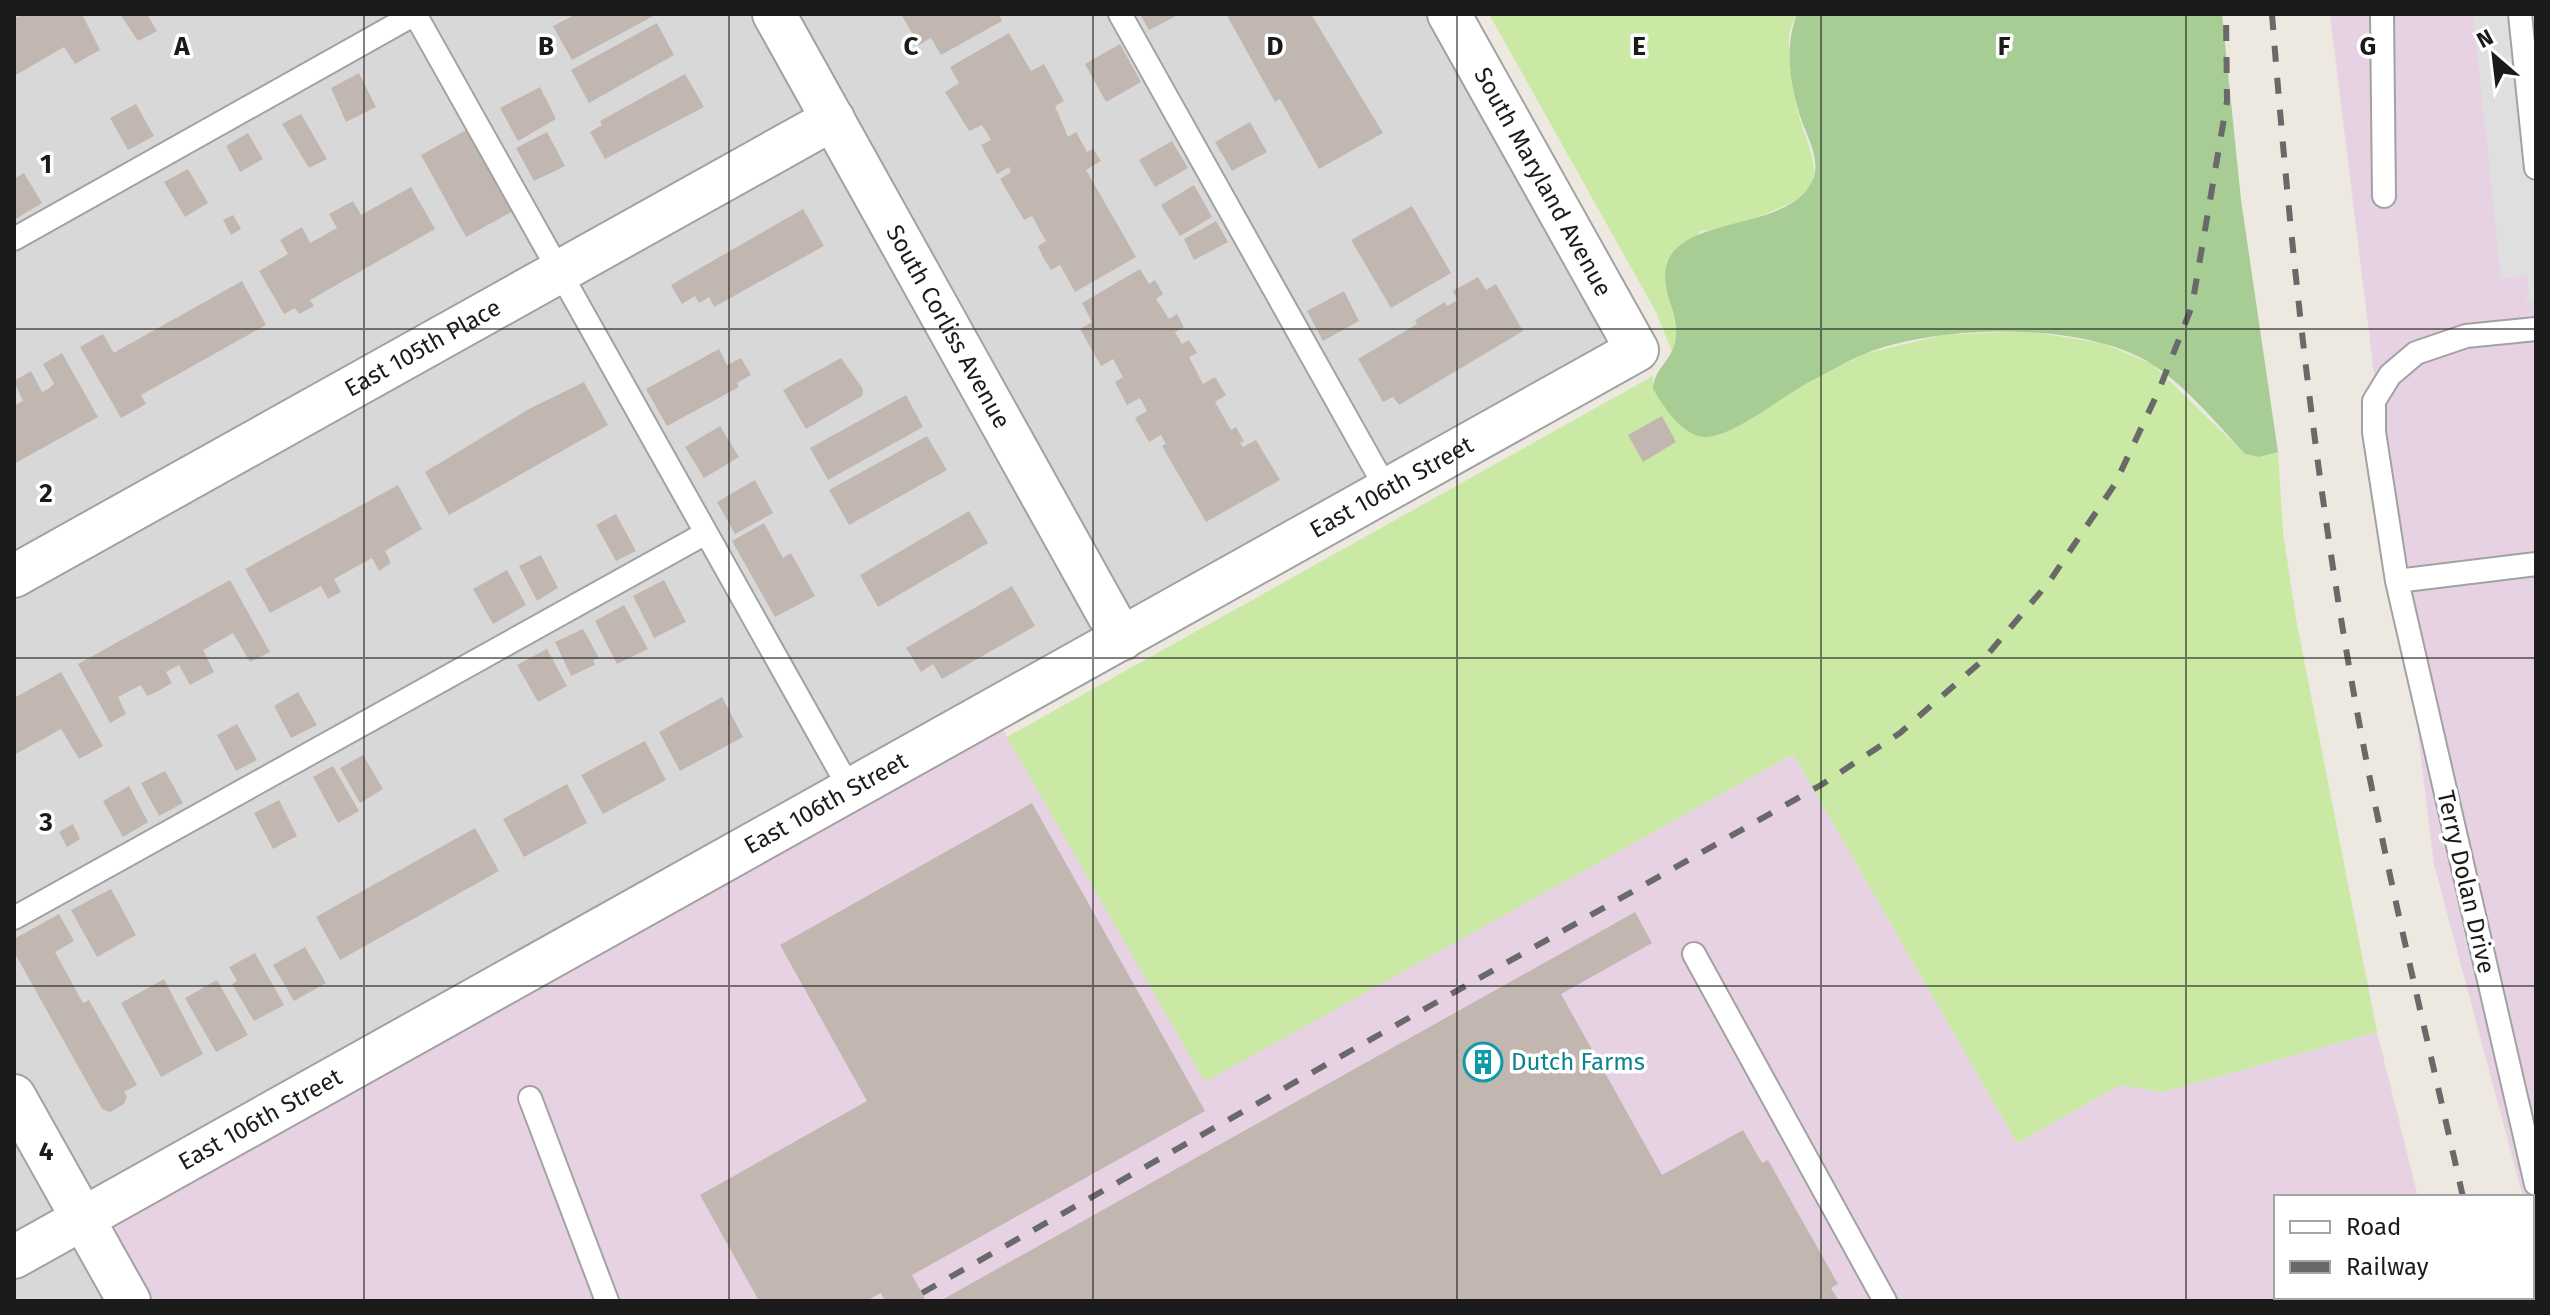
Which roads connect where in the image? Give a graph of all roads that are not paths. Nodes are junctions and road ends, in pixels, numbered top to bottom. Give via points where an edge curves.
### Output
1 (774, 14) edge
2 (1120, 14) edge
3 (1449, 14) edge
4 (2382, 14) edge
5 (2520, 14) edge
6 (833, 119) junction
7 (2536, 168) edge
8 (2384, 196) dead end
9 (14, 239) edge
10 (560, 272) junction
11 (2536, 329) edge
12 (1637, 350) joint
13 (1387, 490) junction
14 (706, 533) junction
15 (2536, 564) edge
16 (14, 576) edge
17 (2397, 581) junction
18 (1122, 639) junction
19 (851, 791) junction
20 (14, 918) edge
21 (1694, 954) dead end
22 (14, 1096) edge
23 (530, 1098) dead end
24 (2536, 1184) edge
25 (83, 1220) junction
26 (14, 1257) edge
27 (129, 1301) edge
28 (607, 1301) edge
29 (1885, 1301) edge

1 - 6 street, South Corliss Avenue
2 - 13 lane
3 - 12 street, South Maryland Avenue
4 - 8 lane
5 - 7 lane
6 - 10 street, East 105th Place
6 - 18 street, South Corliss Avenue
9 - 10 lane via 415,14
10 - 14 lane
10 - 16 street, East 105th Place
11 - 17 lane, Terry Dolan Drive via 2466,336 2416,353 2390,375 2374,401
12 - 13 street, East 106th Street
13 - 18 street, East 106th Street
14 - 19 lane
14 - 20 lane
15 - 17 lane
17 - 24 lane, Terry Dolan Drive
18 - 19 street, East 106th Street
19 - 25 street, East 106th Street
21 - 29 lane
22 - 25 street
23 - 28 lane
25 - 26 street, East 106th Street
25 - 27 street

